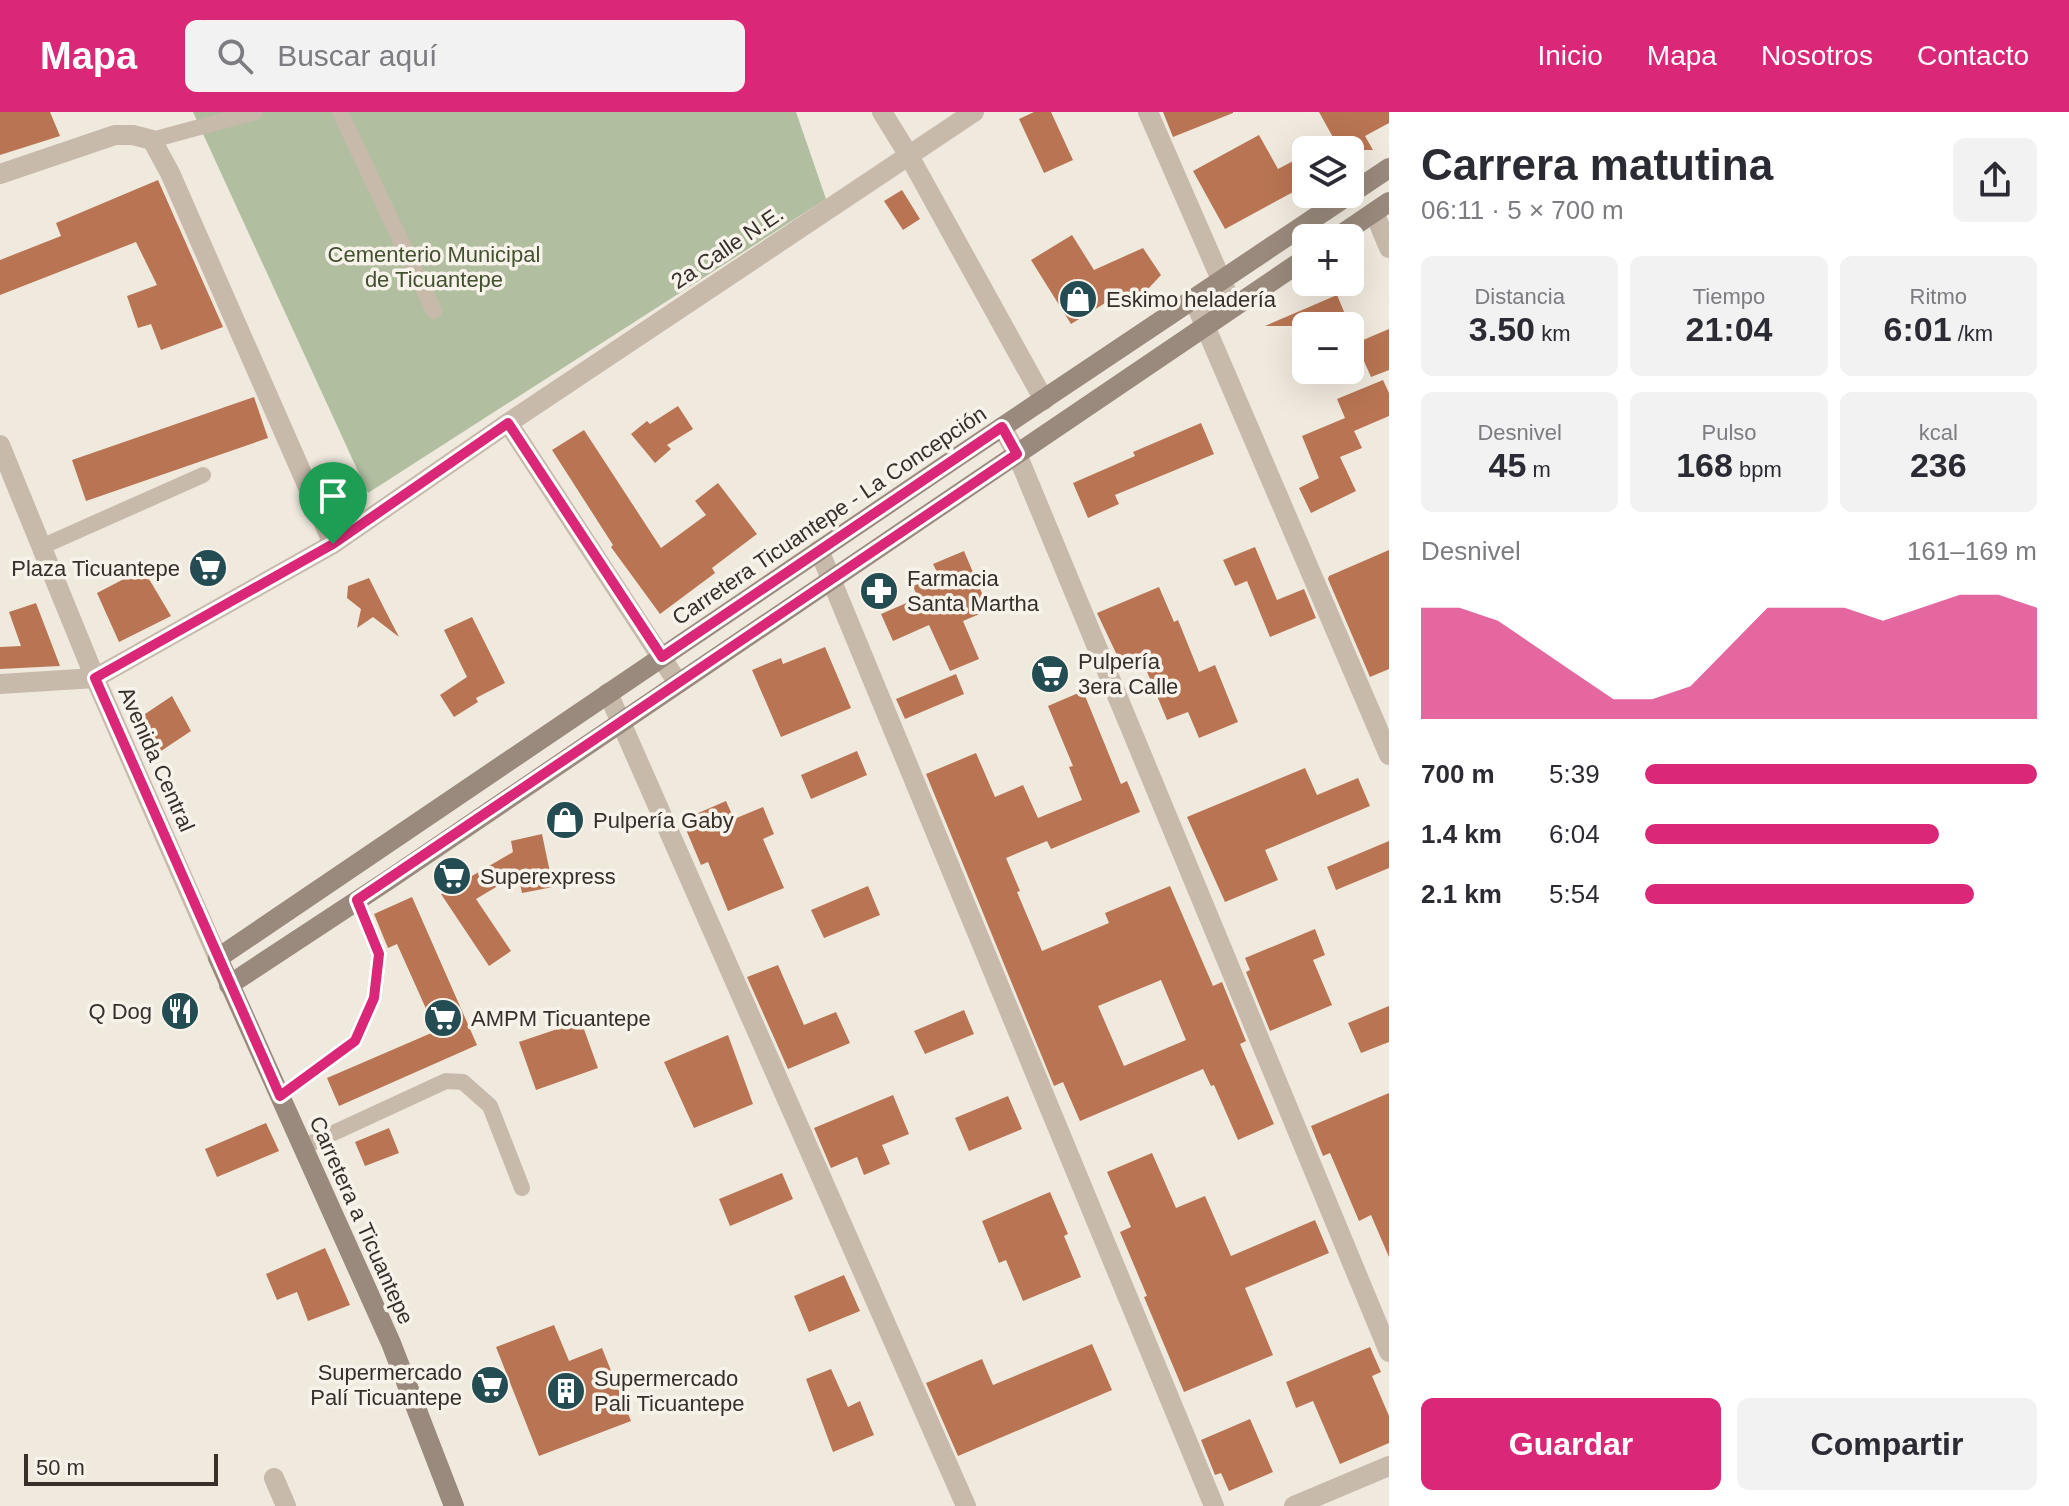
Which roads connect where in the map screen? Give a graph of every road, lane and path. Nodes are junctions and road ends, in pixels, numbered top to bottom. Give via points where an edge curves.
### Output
1 (255, 112) edge
2 (340, 112) edge
3 (882, 112) edge
4 (974, 112) edge
5 (1148, 112) edge
6 (152, 140) junction
7 (908, 154) junction
8 (1389, 168) edge
9 (0, 174) edge
10 (1382, 207) edge
11 (1357, 224) edge
12 (1389, 248) edge
13 (1292, 267) edge
14 (1221, 282) junction
15 (1194, 300) junction
16 (1233, 307) junction
17 (434, 311) dead end
18 (1207, 325) junction
19 (1044, 400) junction
20 (508, 423) junction
21 (1002, 427) junction
22 (0, 445) edge
23 (1017, 454) junction
24 (203, 475) dead end
25 (333, 544) junction
26 (41, 547) junction
27 (819, 550) junction
28 (831, 580) junction
29 (662, 657) junction
30 (95, 678) junction
31 (678, 683) junction
32 (0, 684) edge
33 (608, 693) junction
34 (621, 721) junction
35 (1389, 755) edge
36 (357, 900) junction
37 (218, 958) junction
38 (229, 985) junction
39 (280, 1096) junction
40 (303, 1147) junction
41 (522, 1188) dead end
42 (1389, 1352) edge
43 (1389, 1466) edge
44 (274, 1478) dead end
45 (286, 1506) edge
46 (454, 1506) edge
47 (966, 1506) edge
48 (1214, 1506) edge
49 (1294, 1506) edge

1 - 6 lane
2 - 17 lane
3 - 7 street
4 - 7 street, 2a Calle N.E.
5 - 14 street
6 - 9 street via 115,135
6 - 25 street
7 - 19 street
7 - 20 street, 2a Calle N.E.
8 - 14 main road, Carretera Ticuantepe - La Concepción
10 - 11 main road
10 - 12 street
13 - 16 main road
14 - 15 main road, Carretera Ticuantepe - La Concepción
14 - 16 street
15 - 18 street
15 - 19 main road, Carretera Ticuantepe - La Concepción
16 - 18 main road
18 - 23 main road
18 - 35 street
19 - 21 main road, Carretera Ticuantepe - La Concepción
20 - 25 street, 2a Calle N.E.
20 - 29 street
21 - 23 street
21 - 27 main road, Carretera Ticuantepe - La Concepción
22 - 26 street, Avenida Central
23 - 28 main road
23 - 42 street
24 - 26 lane
25 - 30 street, 2a Calle N.E.
26 - 30 street, Avenida Central
27 - 28 street
27 - 29 main road, Carretera Ticuantepe - La Concepción
28 - 31 main road
28 - 48 street
29 - 31 street
29 - 33 main road, Carretera Ticuantepe - La Concepción
30 - 32 street
30 - 37 street, Avenida Central
31 - 34 main road
33 - 34 street
33 - 37 main road, Carretera Ticuantepe - La Concepción
34 - 36 main road
34 - 47 street
36 - 38 main road
36 - 39 lane via 379,954 374,998 355,1041
37 - 38 main road, Carretera a Ticuantepe
38 - 39 main road, Carretera a Ticuantepe
39 - 40 main road, Carretera a Ticuantepe
40 - 41 lane via 446,1081 463,1082 490,1106
40 - 46 main road, Carretera a Ticuantepe via 391,1343
43 - 49 street
44 - 45 street

